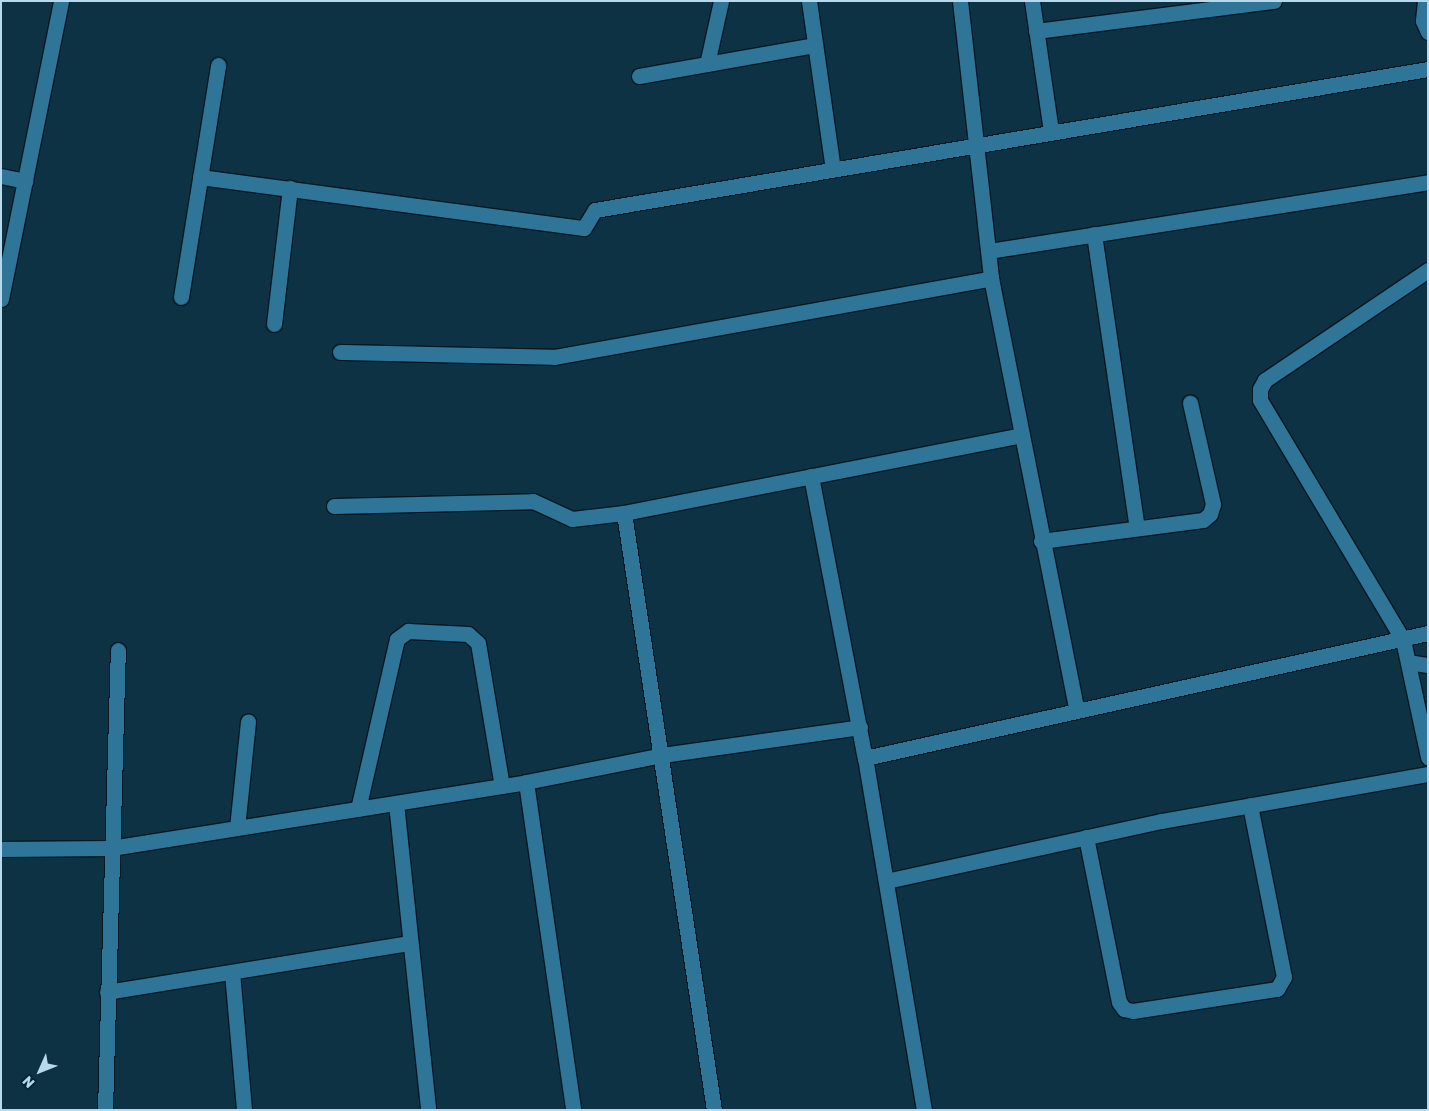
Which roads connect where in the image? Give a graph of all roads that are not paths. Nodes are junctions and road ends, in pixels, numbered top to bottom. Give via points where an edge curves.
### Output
1 (61, 1) edge
2 (721, 1) edge
3 (809, 1) edge
4 (960, 1) edge
5 (1032, 1) edge
6 (1274, 1) edge
7 (1425, 1) edge
8 (1036, 31) junction
9 (1428, 32) edge
10 (816, 45) junction
11 (708, 64) junction
12 (218, 65) dead end
13 (1428, 69) edge
14 (639, 76) dead end
15 (1051, 132) junction
16 (978, 144) junction
17 (833, 169) junction
18 (1, 176) edge
19 (200, 177) junction
20 (25, 180) junction
21 (1428, 182) edge
22 (290, 188) junction
23 (1094, 234) junction
24 (989, 251) junction
25 (1428, 270) edge
26 (991, 278) junction
27 (181, 297) dead end
28 (1, 299) edge
29 (274, 324) dead end
30 (340, 352) dead end
31 (1190, 403) dead end
32 (1020, 435) junction
33 (811, 476) junction
34 (334, 506) dead end
35 (624, 513) junction
36 (1138, 528) junction
37 (1041, 541) junction
38 (1428, 633) edge
39 (1403, 640) junction
40 (118, 650) dead end
41 (1408, 662) junction
42 (1428, 665) edge
43 (1076, 709) junction
44 (1424, 719) edge
45 (248, 722) dead end
46 (860, 727) junction
47 (662, 755) junction
48 (1428, 757) edge
49 (865, 758) junction
50 (1428, 774) edge
51 (526, 782) junction
52 (502, 786) junction
53 (396, 803) junction
54 (1250, 806) junction
55 (358, 809) junction
56 (237, 828) junction
57 (1086, 837) junction
58 (111, 848) junction
59 (1, 849) edge
60 (886, 881) junction
61 (410, 943) junction
62 (232, 972) junction
63 (107, 992) junction
64 (105, 1110) edge
65 (244, 1110) edge
66 (428, 1110) edge
67 (573, 1110) edge
68 (714, 1110) edge
69 (924, 1110) edge

1 - 20 street
2 - 11 street
3 - 10 street
4 - 16 street
5 - 8 street
6 - 8 street
7 - 9 street via 1423,21
8 - 15 street
10 - 11 street
10 - 17 street
11 - 14 street
12 - 19 street
13 - 15 street
15 - 16 street
16 - 17 street
16 - 24 street
17 - 22 street via 595,210 584,228
18 - 20 street
19 - 22 street
19 - 27 street
20 - 28 street
21 - 23 street
22 - 29 street
23 - 24 street
23 - 36 street
24 - 26 street
25 - 39 street via 1265,380 1260,389 1260,400
26 - 30 street via 554,357
26 - 32 street
31 - 36 street via 1213,504 1210,514 1203,520
32 - 33 street
32 - 37 street
33 - 35 street
33 - 46 street
34 - 35 street via 533,501 572,519
35 - 47 street
36 - 37 street
37 - 43 street
38 - 39 street
39 - 41 street
39 - 43 street via 1160,695
40 - 58 street
41 - 42 street
41 - 44 street
43 - 49 street
44 - 48 street
45 - 56 street
46 - 47 street
46 - 49 street
47 - 51 street
47 - 68 street
49 - 60 street
50 - 54 street
51 - 52 street
51 - 67 street
52 - 53 street
52 - 55 street via 478,643 468,634 408,631 397,639
53 - 55 street
53 - 61 street
54 - 57 street
54 - 57 street via 1284,976 1277,989 1133,1012 1124,1009 1119,1002
55 - 56 street
56 - 58 street
57 - 60 street
58 - 59 street
58 - 63 street
60 - 69 street
61 - 62 street
61 - 66 street
62 - 63 street
62 - 65 street
63 - 64 street

